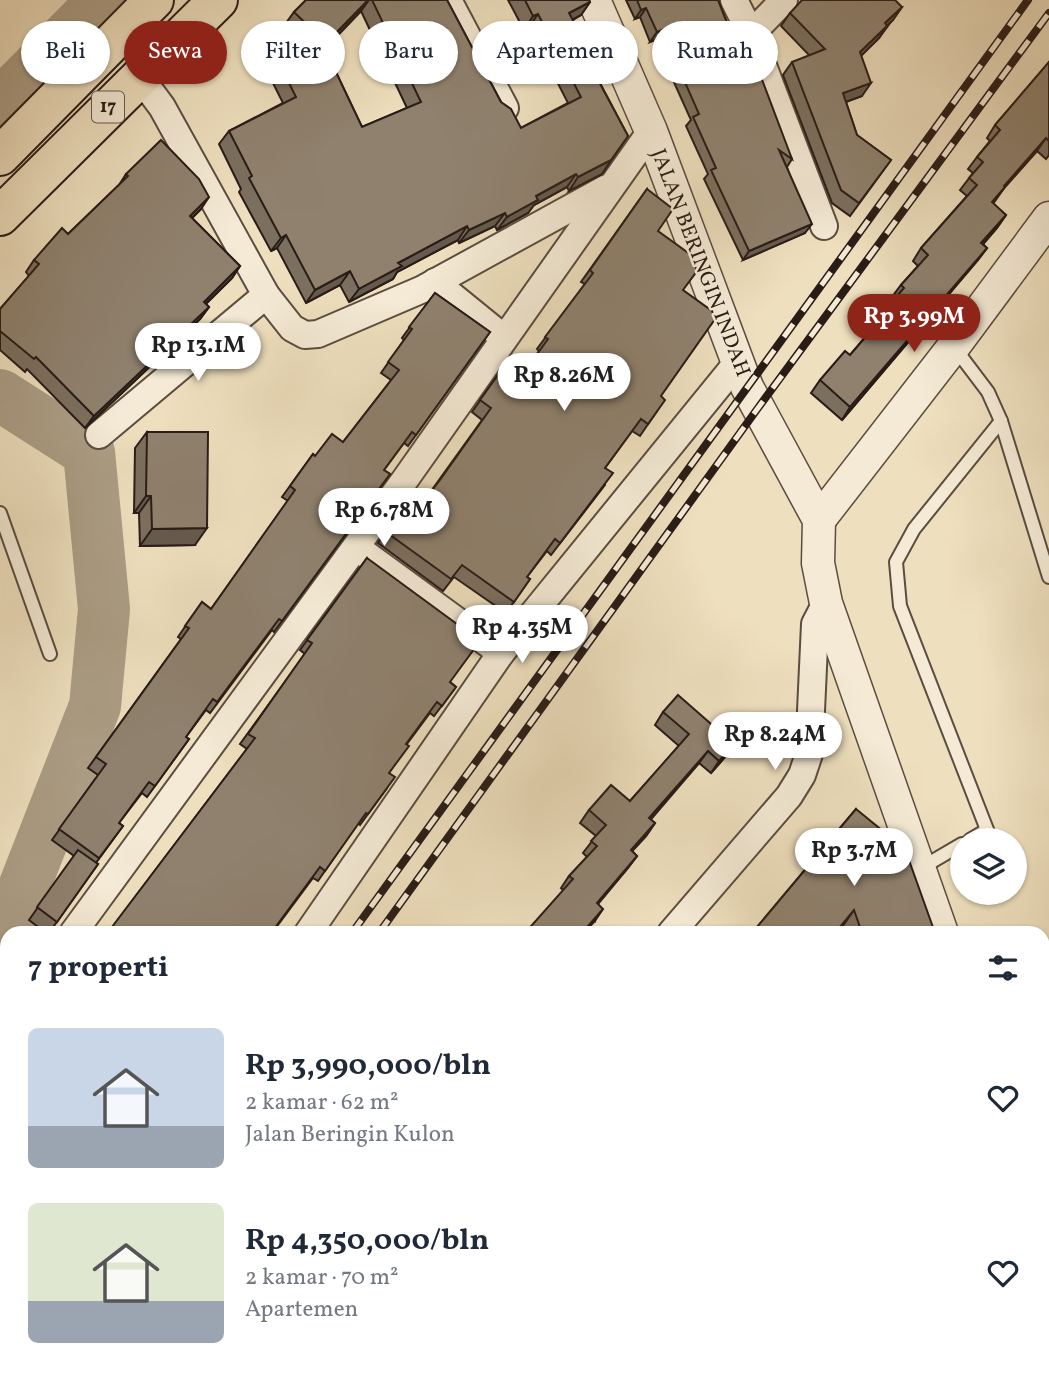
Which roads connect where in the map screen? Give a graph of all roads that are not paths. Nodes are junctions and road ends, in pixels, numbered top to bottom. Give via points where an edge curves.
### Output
1 (154, 0) edge
2 (218, 0) edge
3 (448, 0) edge
4 (594, 0) edge
5 (734, 0) edge
6 (784, 0) edge
7 (196, 21) edge
8 (744, 21) edge
9 (764, 21) edge
10 (131, 84) edge
11 (145, 84) edge
12 (770, 84) edge
13 (505, 108) edge
14 (651, 131) junction
15 (0, 156) edge
16 (611, 186) junction
17 (0, 216) edge
18 (1049, 218) edge
19 (824, 226) dead end
20 (435, 282) junction
21 (266, 295) junction
22 (504, 338) junction
23 (954, 346) junction
24 (737, 363) junction
25 (1001, 421) junction
26 (99, 435) dead end
27 (0, 513) edge
28 (819, 520) junction
29 (356, 547) junction
30 (1049, 577) edge
31 (826, 603) junction
32 (500, 653) junction
33 (50, 654) dead end
34 (986, 828) edge
35 (950, 851) edge
36 (920, 868) junction
37 (78, 926) edge
38 (313, 926) edge
39 (677, 926) edge
40 (940, 926) edge

1 - 15 highway, 17
2 - 7 highway, 17
3 - 13 street
4 - 14 street, JALAN BERINGIN INDAH
5 - 8 street
6 - 9 street
10 - 17 highway, 17
11 - 21 street
12 - 19 street
14 - 16 street
14 - 24 street, JALAN BERINGIN INDAH
16 - 20 street
16 - 22 street
18 - 23 street
20 - 21 street via 318,334 304,335 292,328
20 - 22 street
21 - 26 street
22 - 29 street
23 - 25 lane via 988,391
23 - 28 street
24 - 28 street, JALAN BERINGIN INDAH
24 - 32 street
25 - 30 lane
25 - 34 lane via 914,529 896,562 900,606
27 - 33 lane
28 - 31 street via 818,563
29 - 32 street
29 - 37 street
31 - 36 street
31 - 39 street via 815,624 809,754 802,775
32 - 38 street
35 - 36 lane
36 - 40 street

